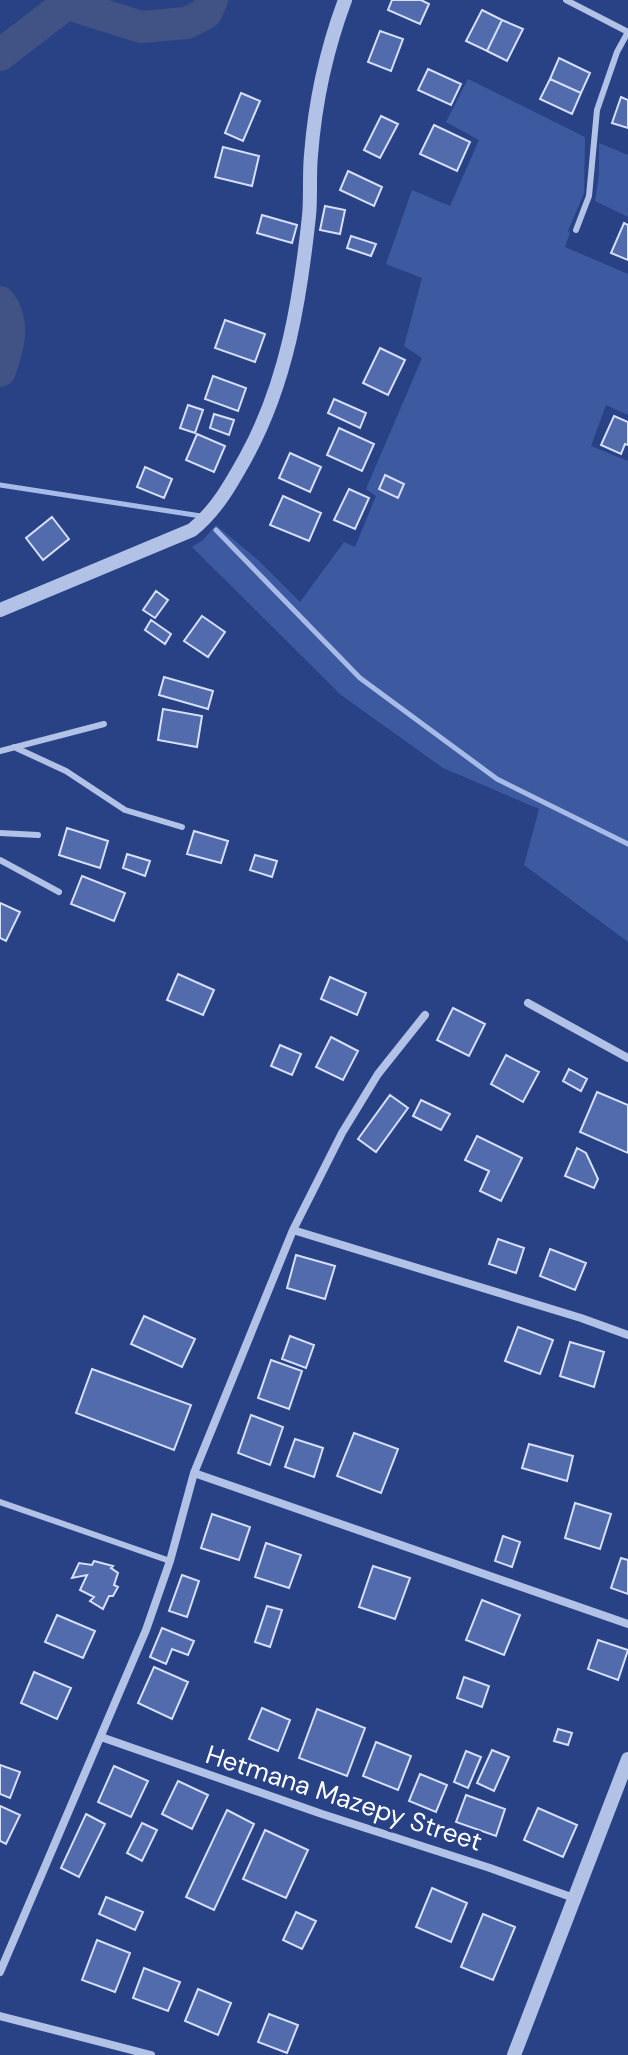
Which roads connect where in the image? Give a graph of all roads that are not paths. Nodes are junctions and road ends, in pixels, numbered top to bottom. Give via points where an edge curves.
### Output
1 (345, 0) edge
2 (566, 0) edge
3 (628, 32) edge
4 (576, 230) dead end
5 (0, 610) edge
6 (104, 724) dead end
7 (14, 747) junction
8 (0, 751) edge
9 (182, 827) dead end
10 (0, 833) edge
11 (38, 835) dead end
12 (0, 860) edge
13 (59, 892) dead end
14 (528, 1003) dead end
15 (425, 1015) dead end
16 (628, 1058) edge
17 (293, 1230) junction
18 (628, 1335) edge
19 (194, 1473) junction
20 (0, 1502) edge
21 (170, 1561) junction
22 (628, 1624) edge
23 (101, 1737) junction
24 (628, 1759) edge
25 (574, 1898) junction
26 (0, 1972) edge
27 (0, 2016) edge
28 (151, 2055) edge
29 (514, 2055) edge

1 - 5 street via 319,93 309,214 285,366 263,425 235,475 209,516 192,530
2 - 3 lane
3 - 4 lane via 597,110 589,196
6 - 7 lane
7 - 8 lane
7 - 9 lane via 66,771 125,810
10 - 11 lane
12 - 13 lane
14 - 16 street
15 - 17 street via 378,1074
17 - 18 street
17 - 19 street
19 - 21 street
19 - 22 street
20 - 21 lane
21 - 23 street
23 - 25 street, Hetmana Mazepy Street
23 - 26 street
24 - 25 street
25 - 29 street
27 - 28 street

